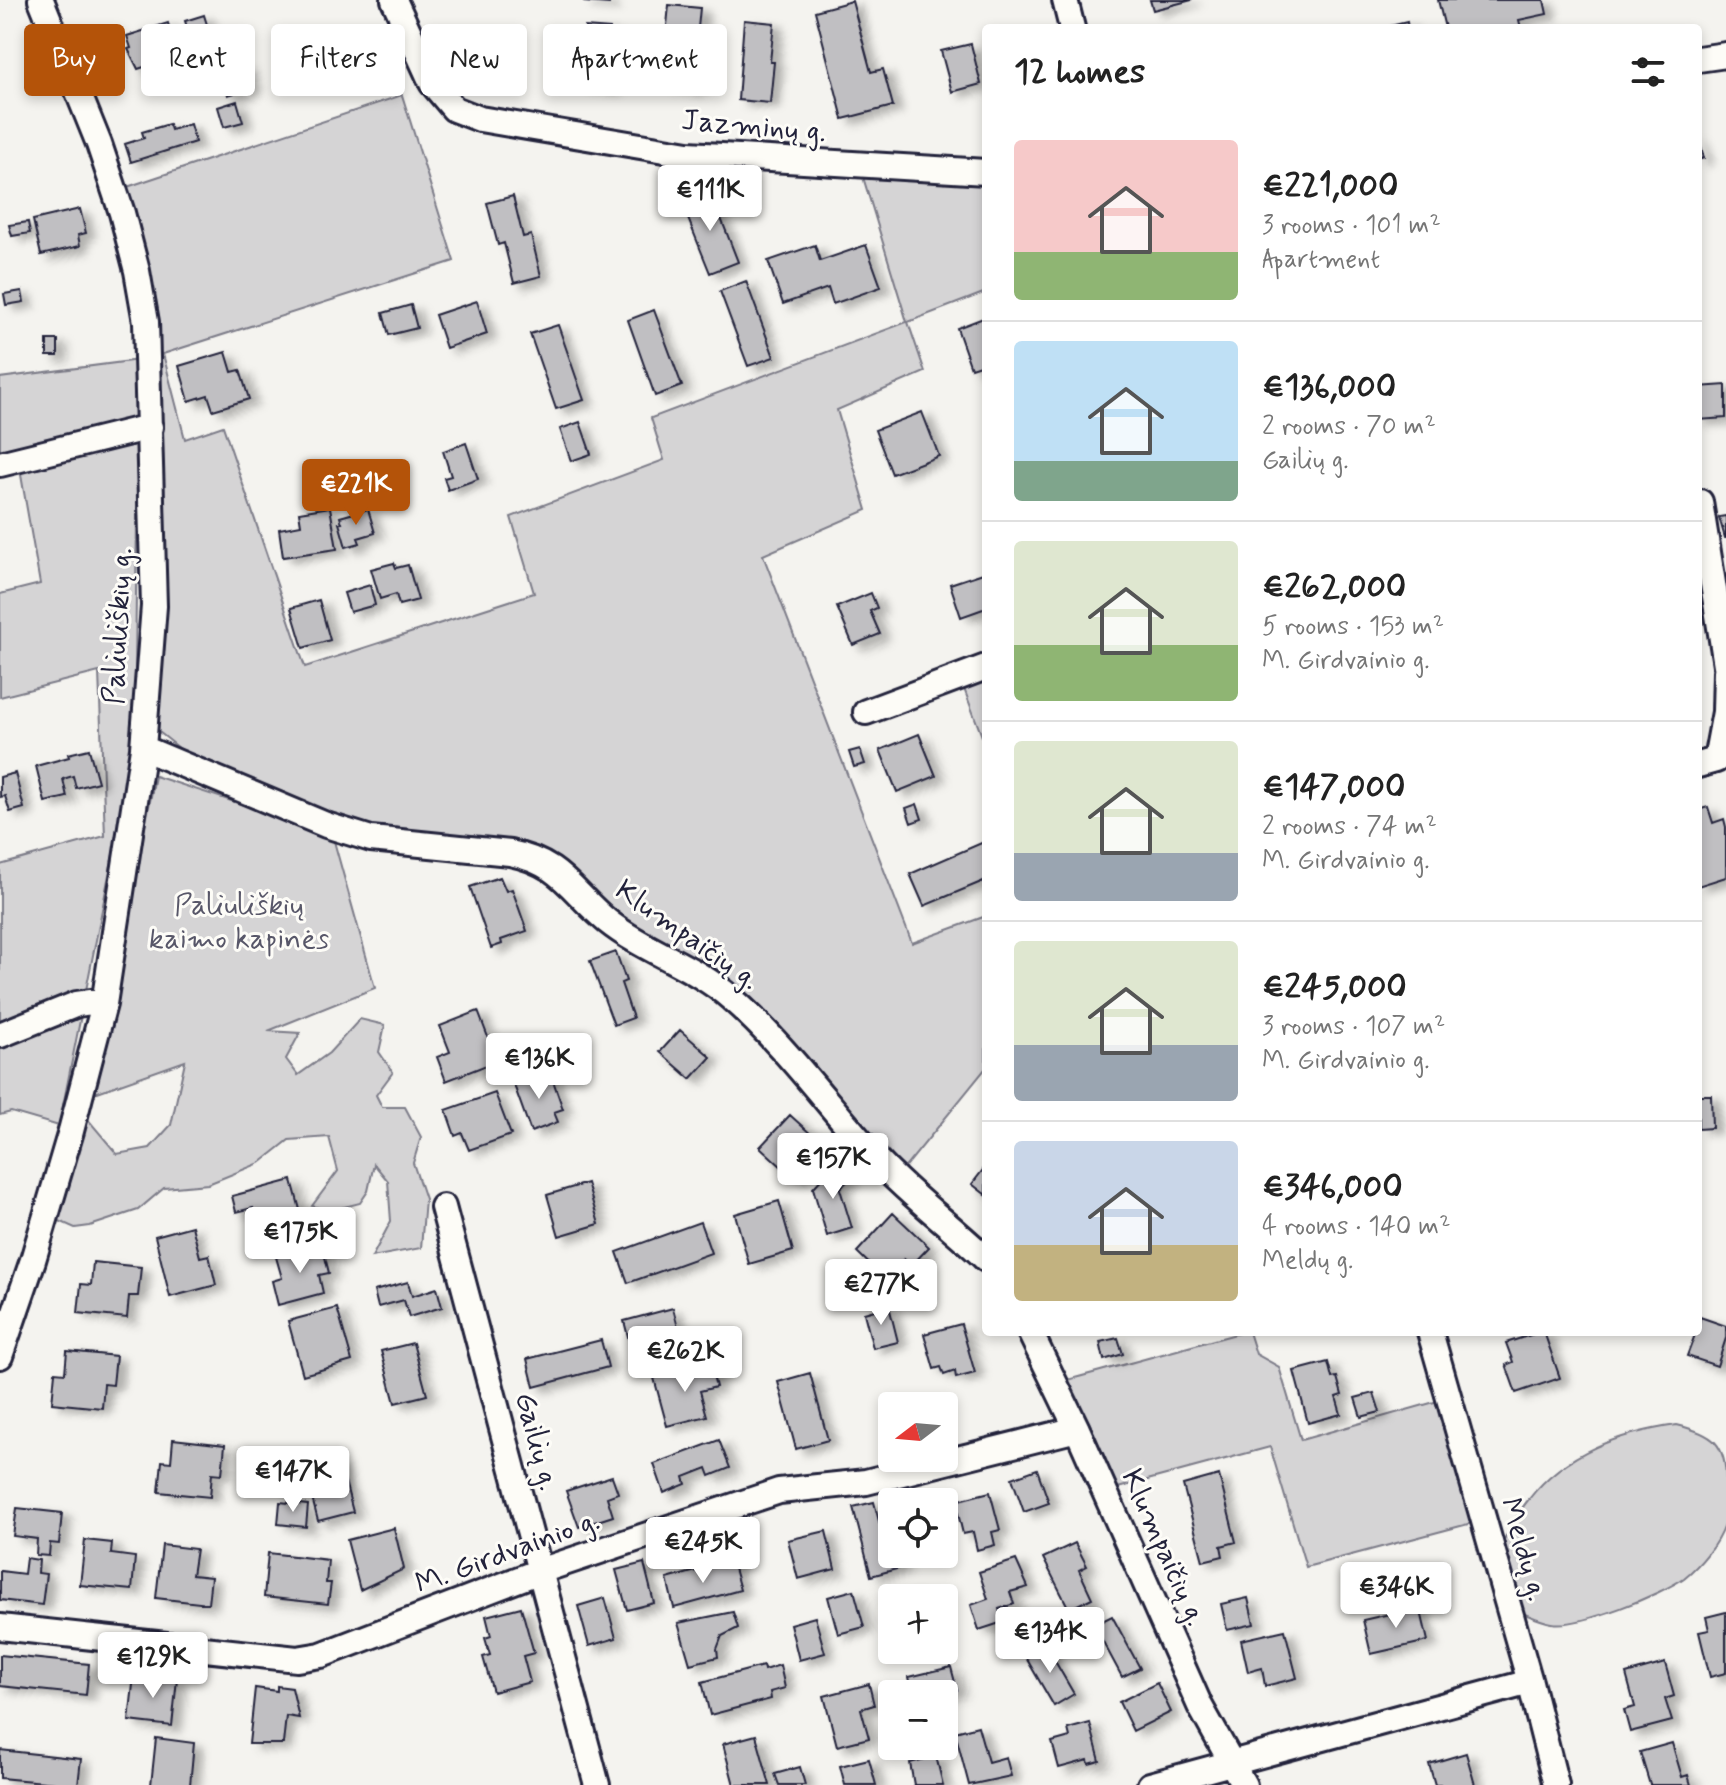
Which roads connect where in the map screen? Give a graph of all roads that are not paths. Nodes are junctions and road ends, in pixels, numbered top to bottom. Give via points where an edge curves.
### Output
1 (41, 0) edge
2 (394, 0) edge
3 (1065, 0) edge
4 (1071, 24) edge
5 (1726, 55) edge
6 (1702, 58) edge
7 (982, 172) edge
8 (150, 427) junction
9 (0, 464) edge
10 (1702, 515) edge
11 (982, 668) edge
12 (1726, 668) edge
13 (866, 712) dead end
14 (143, 748) junction
15 (1702, 764) edge
16 (104, 1004) junction
17 (0, 1035) edge
18 (443, 1207) dead end
19 (982, 1255) edge
20 (1032, 1336) edge
21 (1431, 1336) edge
22 (0, 1356) edge
23 (1077, 1429) junction
24 (540, 1571) junction
25 (0, 1627) edge
26 (1530, 1682) junction
27 (1233, 1762) junction
28 (597, 1785) edge
29 (1150, 1785) edge
30 (1244, 1785) edge
31 (1556, 1785) edge

1 - 8 street, Paliuliškių g. via 80,91 126,228 146,322
2 - 7 street, Jazminų g. via 432,83 454,109 480,119 688,154
3 - 4 street
5 - 6 street
8 - 9 street
8 - 14 street, Paliuliškių g. via 154,606
10 - 12 street
11 - 13 street
12 - 15 street via 1716,760
14 - 16 street, Paliuliškių g.
14 - 19 street, Klumpaičių g. via 371,839 510,853 550,866 608,922 728,996 878,1161
16 - 17 street via 77,1004
16 - 22 street, Paliuliškių g. via 33,1260
18 - 24 street, Gailių g.
20 - 23 street, Klumpaičių g.
21 - 26 street, Meldų g.
23 - 24 street, M. Girdvainio g. via 866,1482 779,1491
23 - 27 street, Klumpaičių g. via 1200,1706
24 - 25 street, M. Girdvainio g. via 321,1655 297,1659
24 - 28 street, Gailių g.
26 - 27 street
26 - 31 street, Meldų g.
27 - 29 street
27 - 30 street, Klumpaičių g.

